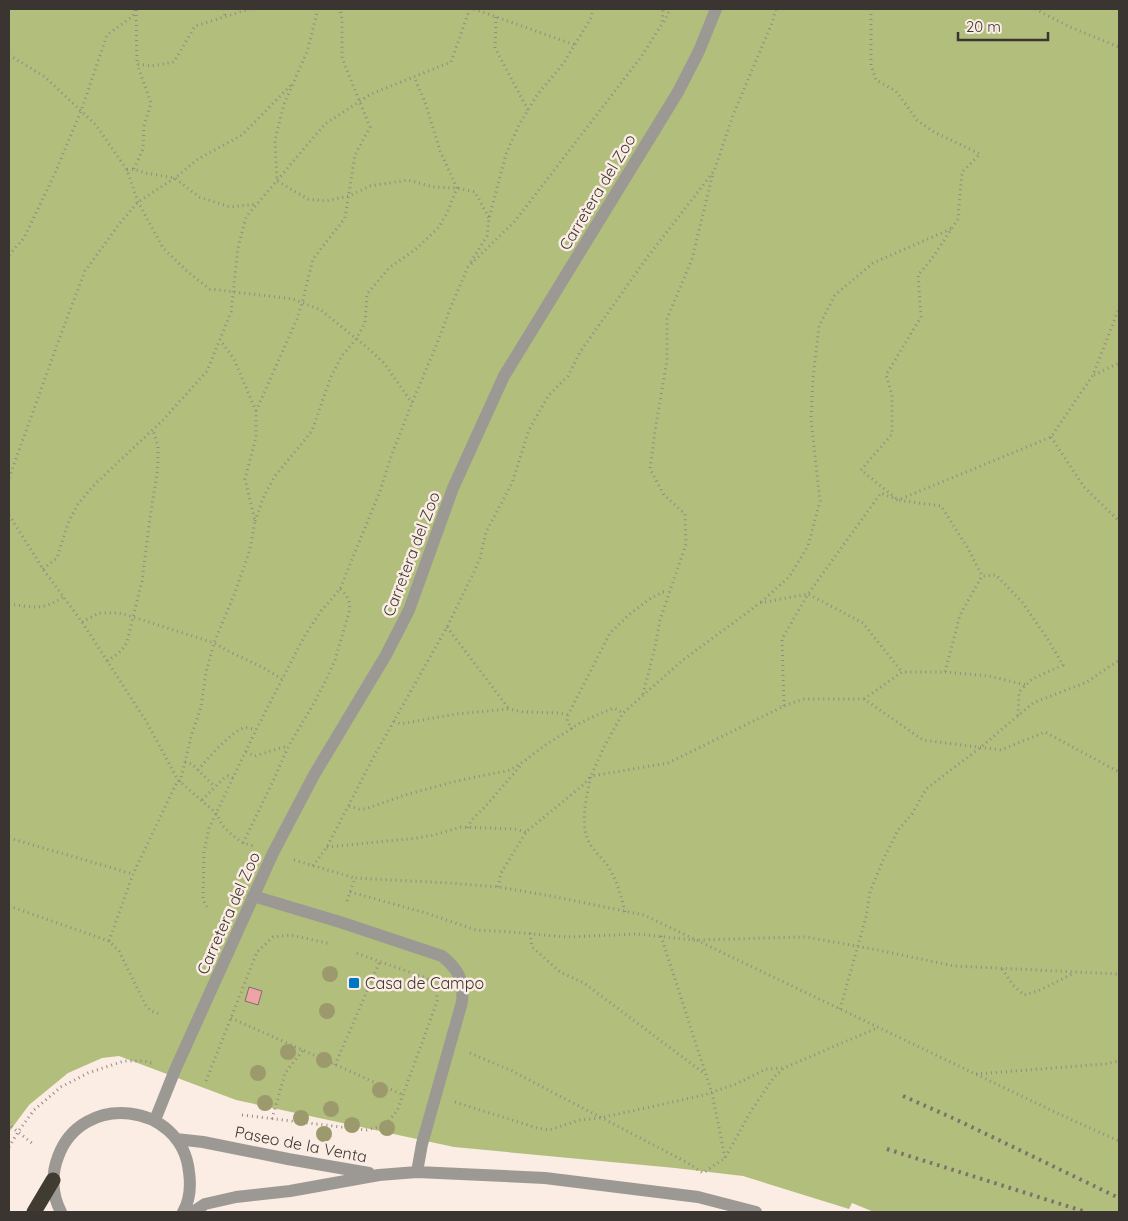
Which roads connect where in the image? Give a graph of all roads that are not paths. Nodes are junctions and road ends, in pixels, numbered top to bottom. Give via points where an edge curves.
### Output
1 (716, 9) edge
2 (253, 896) junction
3 (155, 1120) junction
4 (176, 1139) junction
5 (417, 1172) junction
6 (379, 1175) junction
7 (54, 1187) junction
8 (34, 1212) edge
9 (41, 1212) edge
10 (62, 1212) edge
11 (183, 1212) edge
12 (193, 1212) edge
13 (755, 1212) edge

1 - 2 street, Carretera del Zoo via 678,92 504,376 453,488 405,617 370,683 314,775
2 - 3 street, Carretera del Zoo
2 - 5 street via 442,956 460,977 462,1002
3 - 4 street
3 - 7 street via 128,1112 111,1113 81,1125 60,1151
4 - 6 street, Paseo de la Venta
4 - 11 street via 184,1150 191,1184
5 - 6 street
5 - 13 street via 545,1178 698,1197
6 - 12 street, Paseo de la Venta via 236,1197 205,1204
7 - 8 highway
7 - 9 highway
7 - 10 street

